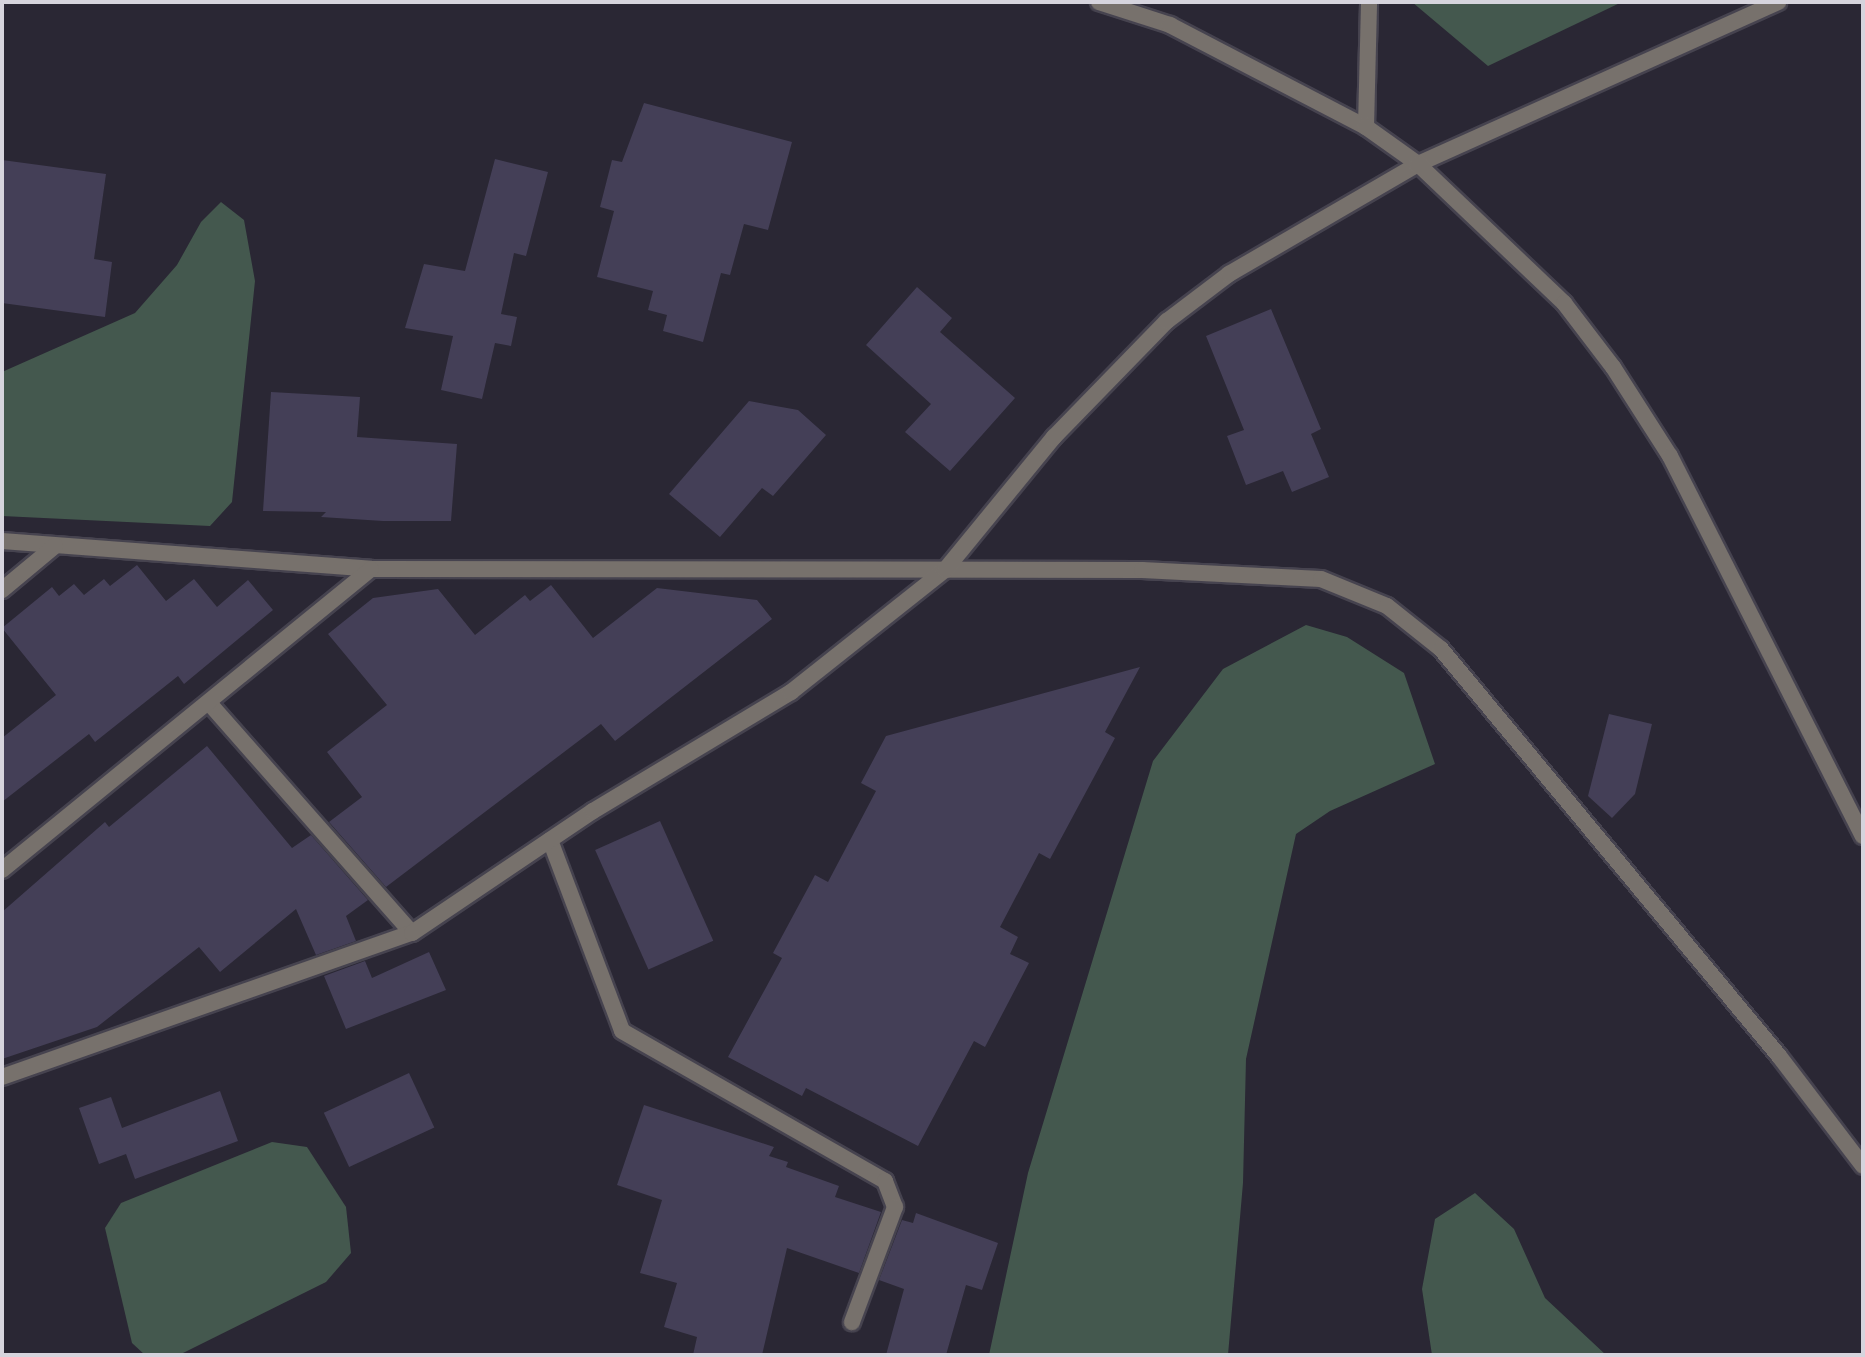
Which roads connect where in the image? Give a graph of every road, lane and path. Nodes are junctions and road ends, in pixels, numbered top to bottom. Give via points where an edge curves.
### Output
1 (1099, 2) edge
2 (1369, 2) edge
3 (1778, 2) edge
4 (1366, 127) junction
5 (1418, 164) junction
6 (2, 541) edge
7 (55, 546) junction
8 (371, 569) junction
9 (945, 570) junction
10 (2, 590) edge
11 (210, 704) junction
12 (1863, 836) edge
13 (550, 840) junction
14 (2, 870) edge
15 (412, 933) junction
16 (2, 1077) edge
17 (1863, 1166) edge
18 (852, 1322) dead end

1 - 4 street via 1170,25
2 - 4 street
3 - 5 street
4 - 5 street
5 - 9 street via 1283,239 1167,321 1054,437
5 - 12 street via 1564,303 1613,367 1670,456
6 - 7 street
7 - 8 street
7 - 10 street
8 - 9 street
8 - 11 street
9 - 13 street via 791,692
9 - 17 street via 1247,571 1321,579 1387,606 1441,649 1779,1056
11 - 14 street
11 - 15 street
13 - 15 street
13 - 18 street via 622,1031 885,1181 895,1207
15 - 16 street

